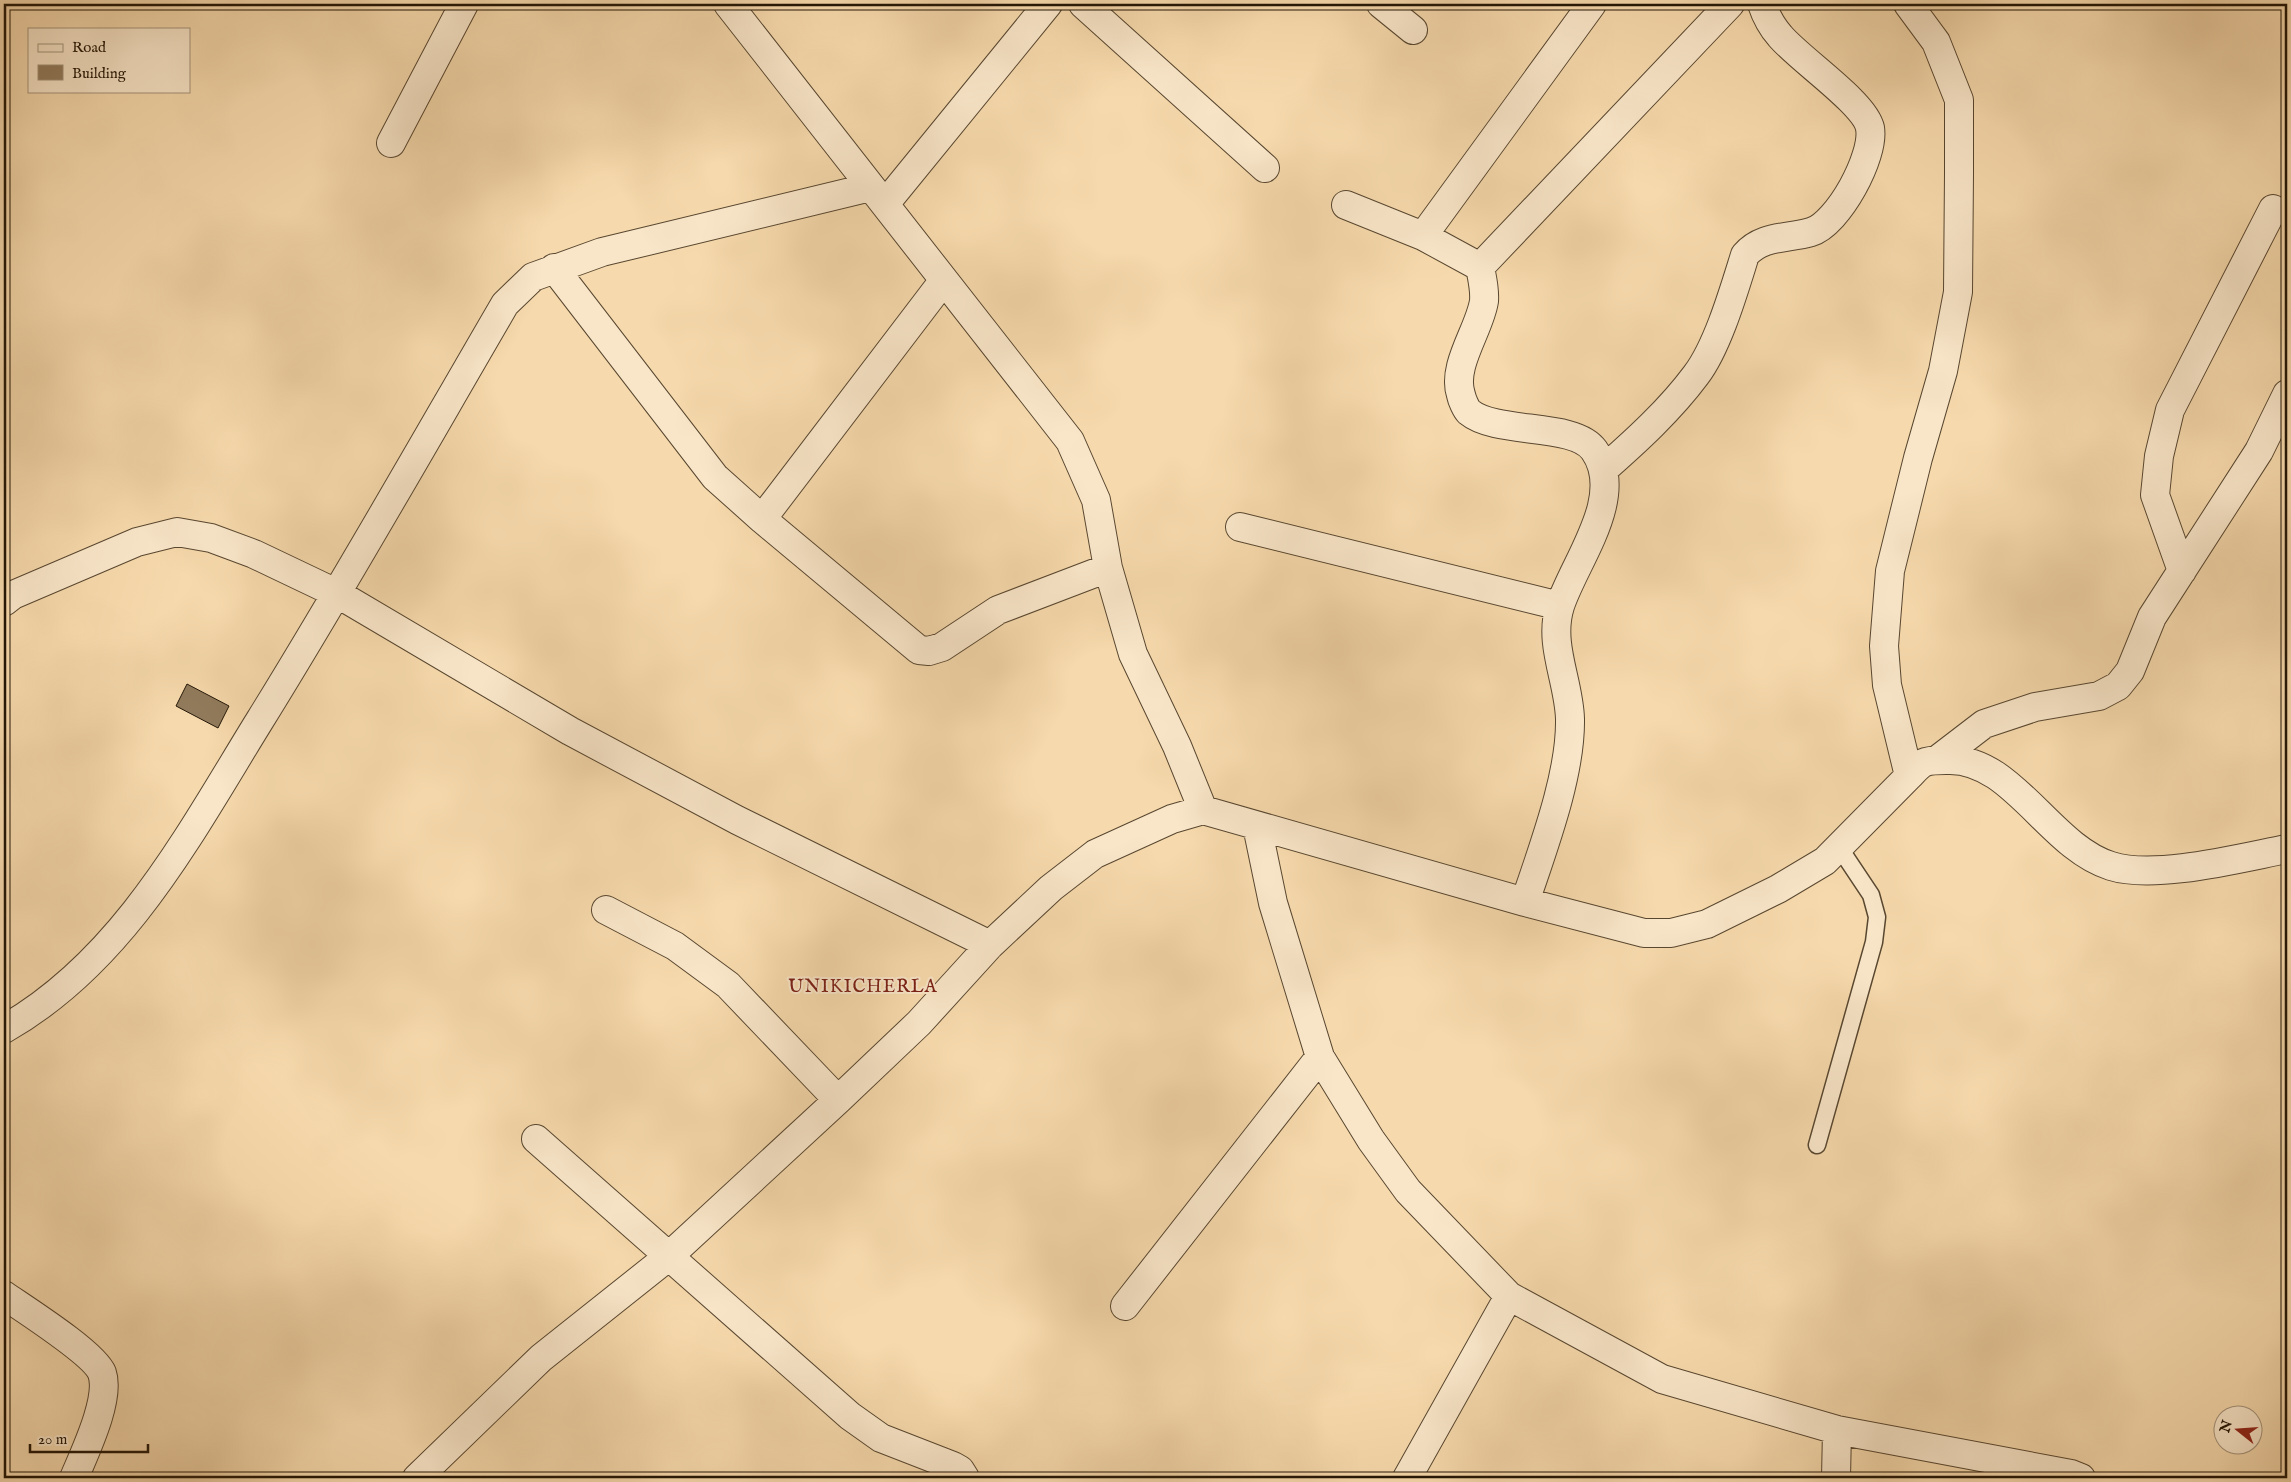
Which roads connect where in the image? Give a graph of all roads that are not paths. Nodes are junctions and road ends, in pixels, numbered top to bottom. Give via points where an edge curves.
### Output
1 (464, 4) edge
2 (728, 4) edge
3 (1048, 4) edge
4 (1083, 4) edge
5 (1381, 4) edge
6 (1592, 4) edge
7 (1730, 4) edge
8 (1762, 4) edge
9 (1908, 4) edge
10 (1413, 30) dead end
11 (391, 143) dead end
12 (1265, 168) dead end
13 (878, 196) junction
14 (1346, 205) dead end
15 (2273, 209) dead end
16 (1423, 236) junction
17 (1480, 267) junction
18 (554, 268) junction
19 (944, 280) junction
20 (2287, 394) edge
21 (1603, 470) junction
22 (762, 519) junction
23 (1240, 527) dead end
24 (1108, 568) junction
25 (2182, 571) junction
26 (338, 594) junction
27 (4, 602) edge
28 (1560, 606) junction
29 (1937, 760) junction
30 (1909, 776) junction
31 (1203, 810) junction
32 (1256, 826) junction
33 (1839, 847) junction
34 (2287, 849) edge
35 (1525, 902) junction
36 (606, 910) dead end
37 (990, 945) junction
38 (4, 1029) edge
39 (1320, 1057) junction
40 (838, 1100) junction
41 (536, 1139) dead end
42 (1818, 1145) dead end
43 (668, 1257) junction
44 (4, 1295) edge
45 (1508, 1296) junction
46 (1125, 1306) dead end
47 (1838, 1430) junction
48 (74, 1478) edge
49 (417, 1478) edge
50 (965, 1478) edge
51 (1407, 1478) edge
52 (1836, 1478) edge
53 (2081, 1478) edge

1 - 11 street
2 - 13 street
3 - 13 street
4 - 12 street
5 - 10 street
6 - 16 street
7 - 17 street
8 - 21 street via 1781,37 1860,110 1870,126 1870,142 1864,162 1829,222 1812,232 1766,240 1753,246 1745,255 1718,334 1697,374 1640,437
9 - 30 street via 1936,42 1959,100 1960,154 1958,292 1943,371 1890,571 1884,646 1887,685
13 - 18 street via 602,252
13 - 19 street
14 - 16 street
15 - 25 street via 2170,410 2159,456 2155,495
16 - 17 street
17 - 21 street via 1484,302 1460,372 1460,394 1468,412 1488,421 1575,437 1594,449
18 - 22 street via 715,477
18 - 26 street via 534,277 505,304
19 - 22 street
19 - 24 street via 1070,441 1096,500
20 - 25 street via 2259,450
21 - 28 street via 1604,492 1599,519
22 - 24 street via 919,650 942,648 998,610
23 - 28 street
24 - 31 street via 1133,654
25 - 29 street via 2152,618 2130,671 2118,686 2099,696 2035,707 1984,724
26 - 27 street via 254,554 210,538 177,532 137,542
26 - 37 street via 570,731 737,820
26 - 38 street via 151,894 77,976 29,1015
28 - 35 street via 1556,630 1570,718 1566,756 1548,831
29 - 30 street via 1923,763
29 - 34 street via 1957,759 1980,765 2007,784 2081,852 2111,866 2156,871
30 - 33 street
31 - 32 street
31 - 37 street via 1094,854 1051,888
32 - 35 street
32 - 39 street via 1273,902
33 - 35 street via 1825,861 1778,889 1707,924 1671,933 1644,933
33 - 42 lane via 1871,895 1877,917 1874,942
36 - 40 street via 675,946 728,985
37 - 40 street via 919,1023
39 - 45 street via 1408,1191
39 - 46 street
40 - 43 street
41 - 43 street
43 - 49 street via 541,1358
43 - 50 street via 850,1416 881,1438 953,1466
44 - 48 street via 83,1350 102,1373 103,1398
45 - 47 street via 1662,1379
45 - 51 street
47 - 52 street
47 - 53 street

